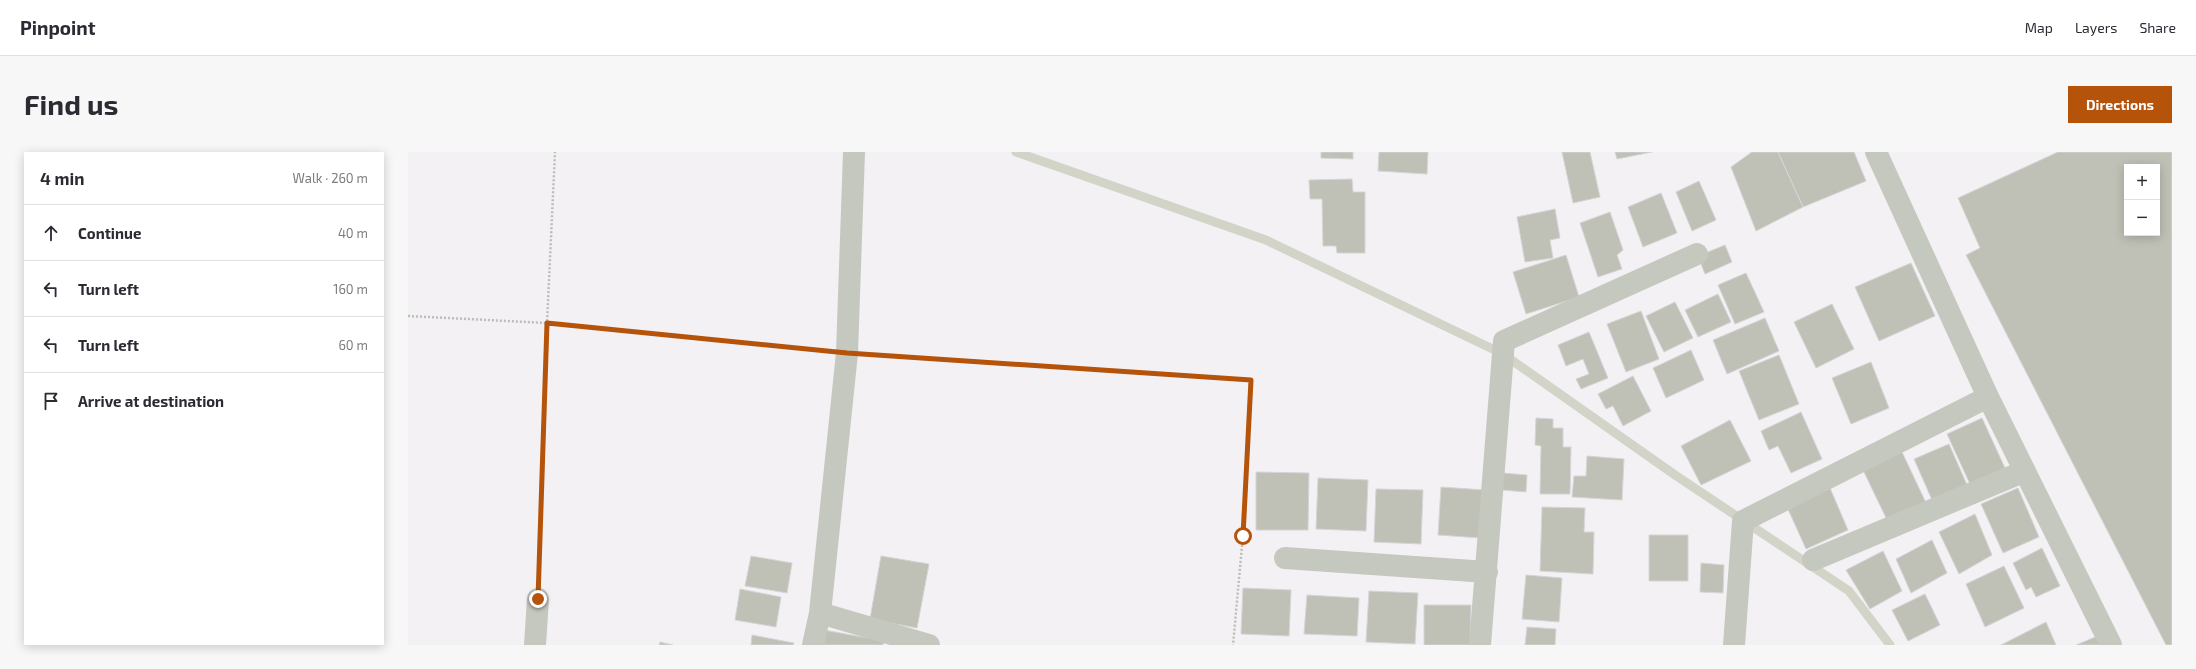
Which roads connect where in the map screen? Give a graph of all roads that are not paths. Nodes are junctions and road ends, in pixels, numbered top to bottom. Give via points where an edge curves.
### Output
1 (854, 152) edge
2 (1876, 152) edge
3 (1697, 254) dead end
4 (1988, 397) junction
5 (2025, 471) junction
6 (1285, 558) dead end
7 (1813, 560) dead end
8 (1487, 572) junction
9 (538, 599) road end
10 (820, 613) junction
11 (535, 645) edge
12 (813, 645) edge
13 (929, 645) edge
14 (1480, 645) edge
15 (1734, 645) edge
16 (2112, 645) edge

1 - 10 street via 847,353
2 - 4 street
3 - 8 street via 1504,341
4 - 5 street
4 - 15 street via 1743,521
5 - 7 street
5 - 16 street
6 - 8 street
8 - 14 street
9 - 11 street
10 - 12 street
10 - 13 street

